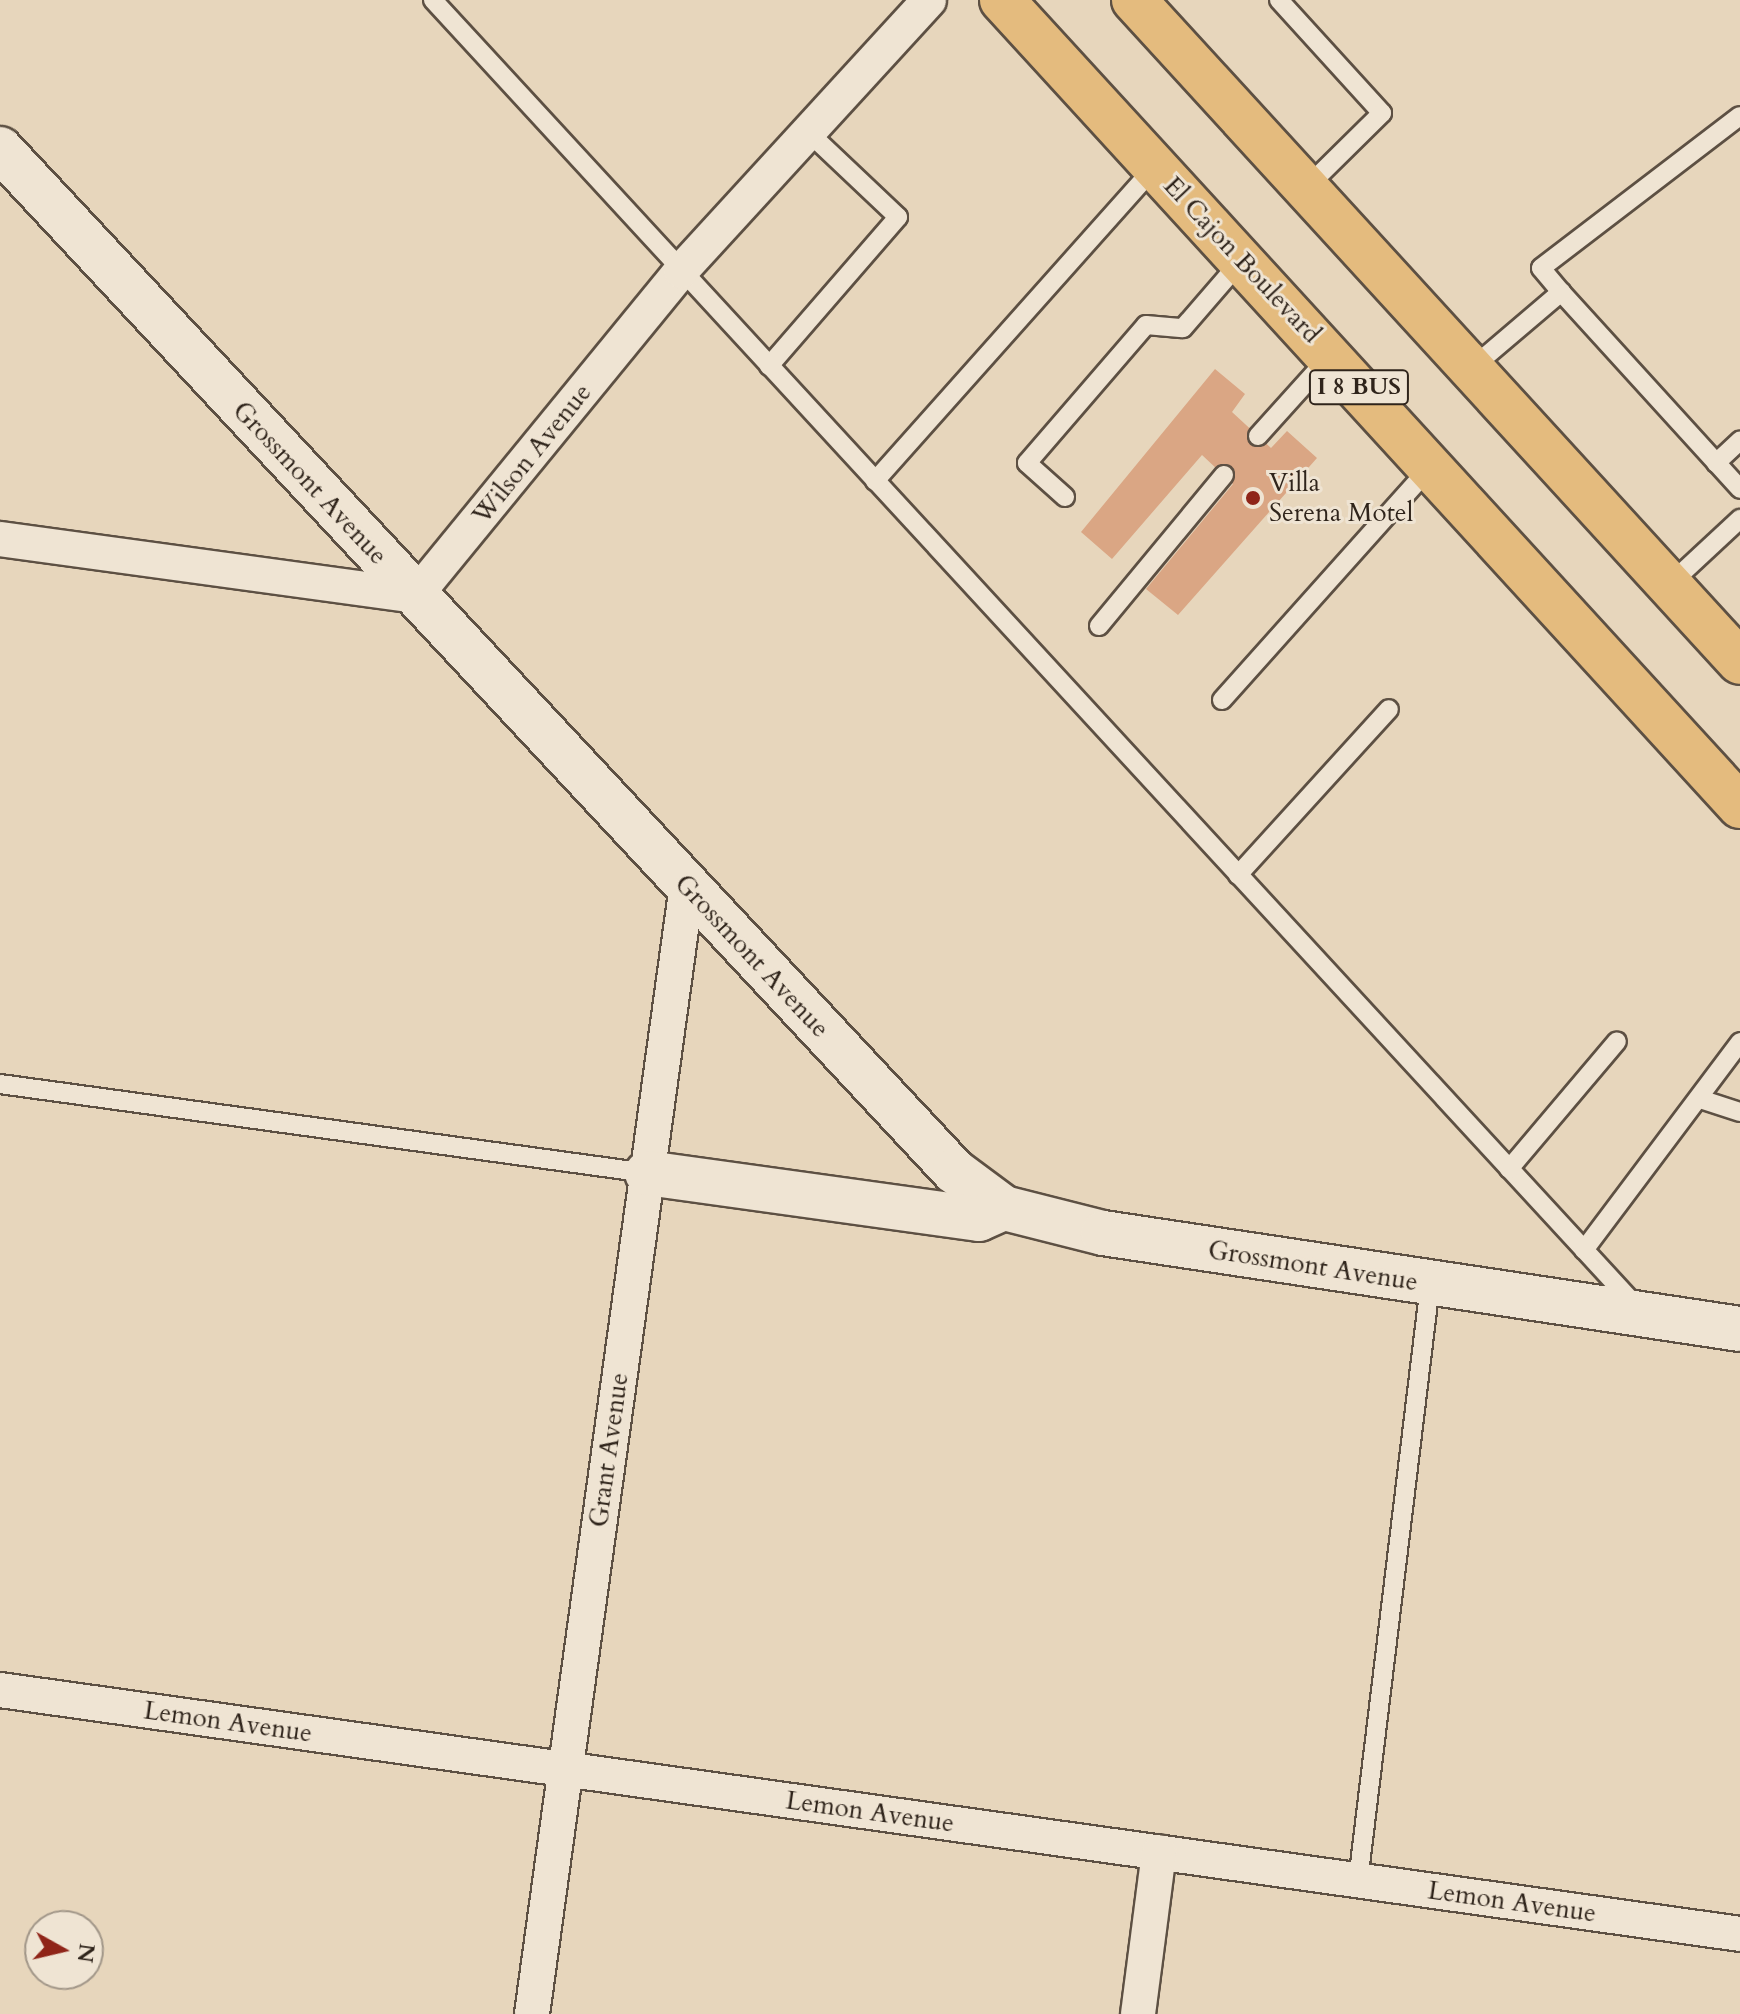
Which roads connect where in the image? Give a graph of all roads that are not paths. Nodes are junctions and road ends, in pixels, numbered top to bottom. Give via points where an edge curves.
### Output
1 (433, 0) edge
2 (929, 0) edge
3 (1002, 0) edge
4 (1134, 0) edge
5 (1279, 0) edge
6 (1740, 116) edge
7 (808, 132) junction
8 (0, 149) edge
9 (1155, 166) junction
10 (1307, 187) junction
11 (1242, 260) junction
12 (681, 271) junction
13 (1561, 292) junction
14 (1330, 356) junction
15 (769, 366) junction
16 (1473, 367) junction
17 (1258, 436) dead end
18 (1740, 441) edge
19 (1716, 463) junction
20 (1431, 466) junction
21 (1224, 475) dead end
22 (875, 481) junction
23 (1740, 489) edge
24 (1065, 497) dead end
25 (1740, 519) edge
26 (0, 539) edge
27 (1670, 584) junction
28 (415, 596) junction
29 (1099, 626) dead end
30 (1740, 662) edge
31 (1222, 700) dead end
32 (1389, 709) dead end
33 (1740, 806) edge
34 (1238, 875) junction
35 (687, 886) junction
36 (1617, 1041) dead end
37 (1740, 1042) edge
38 (0, 1084) edge
39 (1700, 1099) junction
40 (1740, 1112) edge
41 (1509, 1169) junction
42 (647, 1173) junction
43 (1004, 1208) junction
44 (1584, 1250) junction
45 (1430, 1285) junction
46 (1644, 1315) junction
47 (1740, 1329) edge
48 (0, 1690) edge
49 (565, 1769) junction
50 (1159, 1852) junction
51 (1358, 1881) junction
52 (1740, 1934) edge
53 (532, 2014) edge
54 (1138, 2014) edge

1 - 12 lane
2 - 7 street, Wilson Avenue
3 - 9 main road, El Cajon Boulevard / I 8 BUS
4 - 10 main road
5 - 10 lane via 1382,113
6 - 13 lane via 1541,268
7 - 12 street, Wilson Avenue
7 - 15 lane via 898,217
8 - 28 street, Grossmont Avenue
9 - 11 main road, El Cajon Boulevard / I 8 BUS
9 - 22 lane
10 - 16 main road
11 - 14 main road, El Cajon Boulevard / I 8 BUS
11 - 24 lane via 1183,328 1146,325 1027,463
12 - 15 lane
12 - 28 street, Wilson Avenue
13 - 16 lane
13 - 19 lane
14 - 17 lane
14 - 20 main road, El Cajon Boulevard / I 8 BUS
15 - 22 lane
16 - 27 main road
18 - 19 lane
19 - 23 lane
20 - 31 lane
20 - 33 main road, El Cajon Boulevard / I 8 BUS
21 - 29 lane
22 - 34 lane
25 - 27 lane
26 - 28 street
27 - 30 main road
28 - 35 street, Grossmont Avenue
32 - 34 lane
34 - 41 lane
35 - 42 street, Grant Avenue
35 - 43 street, Grossmont Avenue via 954,1171
36 - 41 lane
37 - 39 lane
38 - 42 lane
39 - 40 lane
39 - 44 lane
41 - 44 lane
42 - 43 street via 979,1219
42 - 49 street, Grant Avenue
43 - 45 street, Grossmont Avenue via 1103,1233
44 - 46 lane
45 - 46 street, Grossmont Avenue
45 - 51 lane
46 - 47 street, Grossmont Avenue
48 - 49 street, Lemon Avenue
49 - 50 street, Lemon Avenue
49 - 53 street, Grant Avenue
50 - 51 street, Lemon Avenue
50 - 54 street
51 - 52 street, Lemon Avenue

